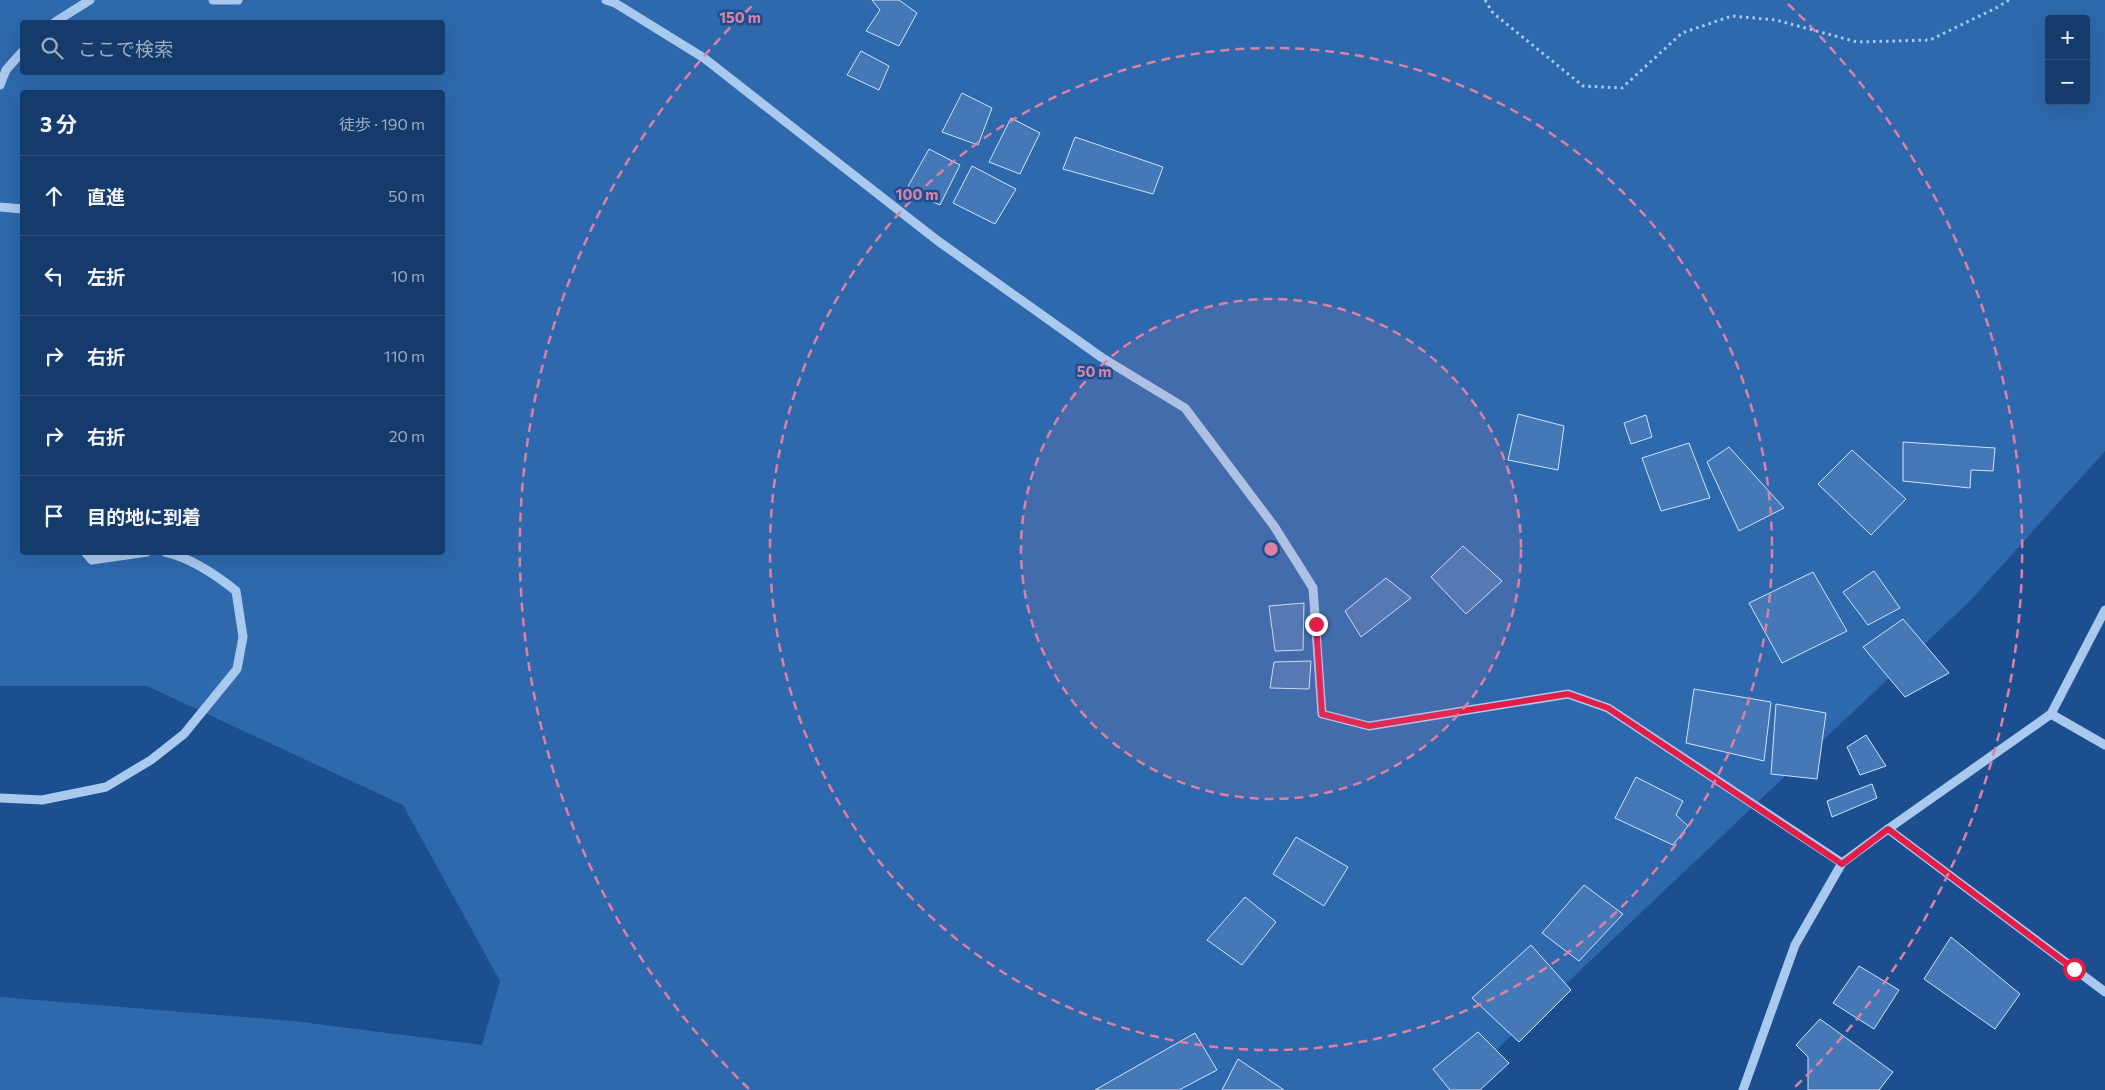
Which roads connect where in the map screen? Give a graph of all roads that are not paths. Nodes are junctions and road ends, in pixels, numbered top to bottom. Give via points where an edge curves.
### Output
1 (90, 0) edge
2 (213, 0) edge
3 (238, 0) edge
4 (606, 0) edge
5 (58, 20) edge
6 (20, 54) edge
7 (0, 85) edge
8 (0, 206) edge
9 (20, 210) edge
10 (88, 555) edge
11 (126, 555) edge
12 (176, 555) edge
13 (2105, 610) edge
14 (2051, 714) junction
15 (2105, 745) edge
16 (0, 798) edge
17 (1888, 829) junction
18 (1842, 864) junction
19 (2105, 992) edge
20 (1743, 1090) edge

1 - 5 street
2 - 3 street
4 - 18 street via 704,58 938,241 1101,357 1185,408 1274,526 1314,588 1322,714 1369,726 1568,694 1608,708
6 - 7 street via 6,70
8 - 9 street
10 - 11 street via 92,560
12 - 16 street via 217,575 236,591 243,637 237,669 184,734 152,760 106,787 42,800
13 - 14 street
14 - 15 street
14 - 17 street
17 - 18 street
17 - 19 street
18 - 20 street via 1795,945

